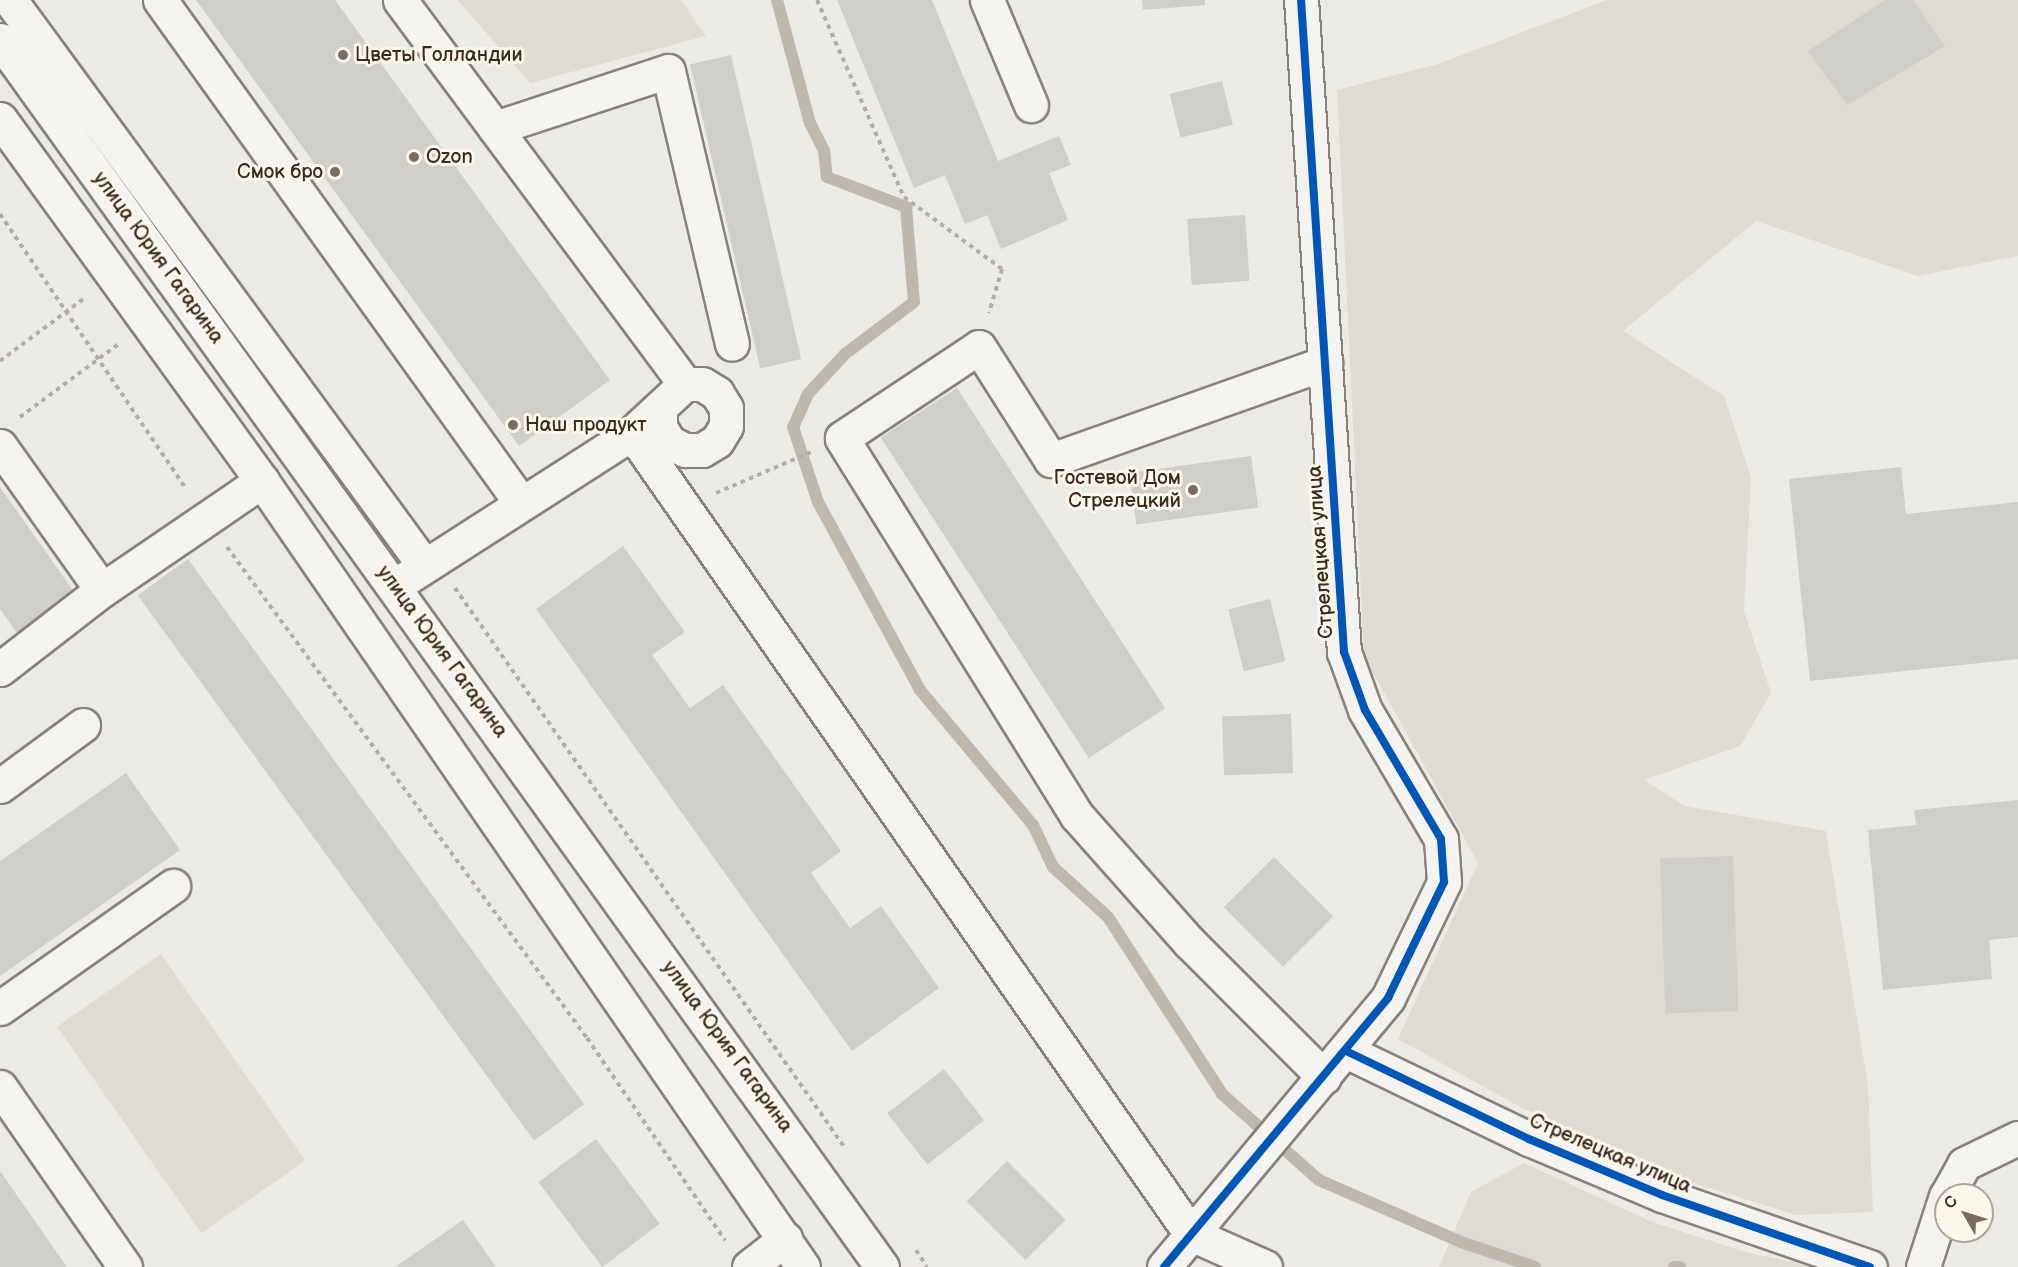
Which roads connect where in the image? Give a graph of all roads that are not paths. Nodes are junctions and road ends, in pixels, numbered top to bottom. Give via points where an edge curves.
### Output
1 (10, 0) edge
2 (160, 0) edge
3 (400, 0) edge
4 (987, 0) edge
5 (1302, 0) edge
6 (0, 40) edge
7 (1031, 105) dead end
8 (0, 119) edge
9 (495, 128) junction
10 (732, 344) dead end
11 (1325, 363) junction
12 (685, 384) junction
13 (660, 410) junction
14 (632, 433) junction
15 (5, 435) edge
16 (262, 481) junction
17 (521, 503) junction
18 (429, 561) junction
19 (394, 586) junction
20 (102, 590) junction
21 (0, 669) edge
22 (83, 725) dead end
23 (0, 786) edge
24 (173, 886) dead end
25 (0, 1008) edge
26 (1346, 1051) junction
27 (1324, 1077) junction
28 (0, 1087) edge
29 (2018, 1138) edge
30 (1953, 1183) edge
31 (1934, 1233) edge
32 (1191, 1234) junction
33 (785, 1239) junction
34 (740, 1257) edge
35 (125, 1267) edge
36 (803, 1267) edge
37 (882, 1267) edge
38 (1164, 1267) edge
39 (1265, 1267) edge
40 (1870, 1267) edge
41 (1923, 1267) edge

1 - 18 main road
2 - 17 main road
3 - 9 main road
4 - 7 main road
5 - 11 main road, Стрелецкая улица
6 - 19 main road, улица Юрия Гагарина
8 - 16 main road
9 - 10 main road via 668,71
9 - 12 main road
11 - 26 main road, Стрелецкая улица via 1344,652 1365,710 1441,839 1444,882 1388,998
11 - 27 main road via 1051,460 979,347 842,438 1077,816 1188,942
12 - 13 main road
12 - 13 main road via 702,384 722,401 726,426 717,441 702,450 685,450 669,442 660,427
13 - 14 main road
14 - 17 main road
14 - 32 main road
15 - 20 main road
16 - 20 main road
16 - 33 main road
17 - 18 main road
18 - 19 main road
19 - 37 main road, улица Юрия Гагарина
20 - 21 main road
22 - 23 main road
24 - 25 main road
26 - 27 main road, Стрелецкая улица
26 - 40 main road, Стрелецкая улица via 1530,1139 1662,1195
27 - 32 main road, Стрелецкая улица
28 - 35 main road
29 - 30 main road via 1964,1164
31 - 41 main road
32 - 38 main road, Стрелецкая улица
32 - 39 main road
33 - 34 main road
33 - 36 main road

